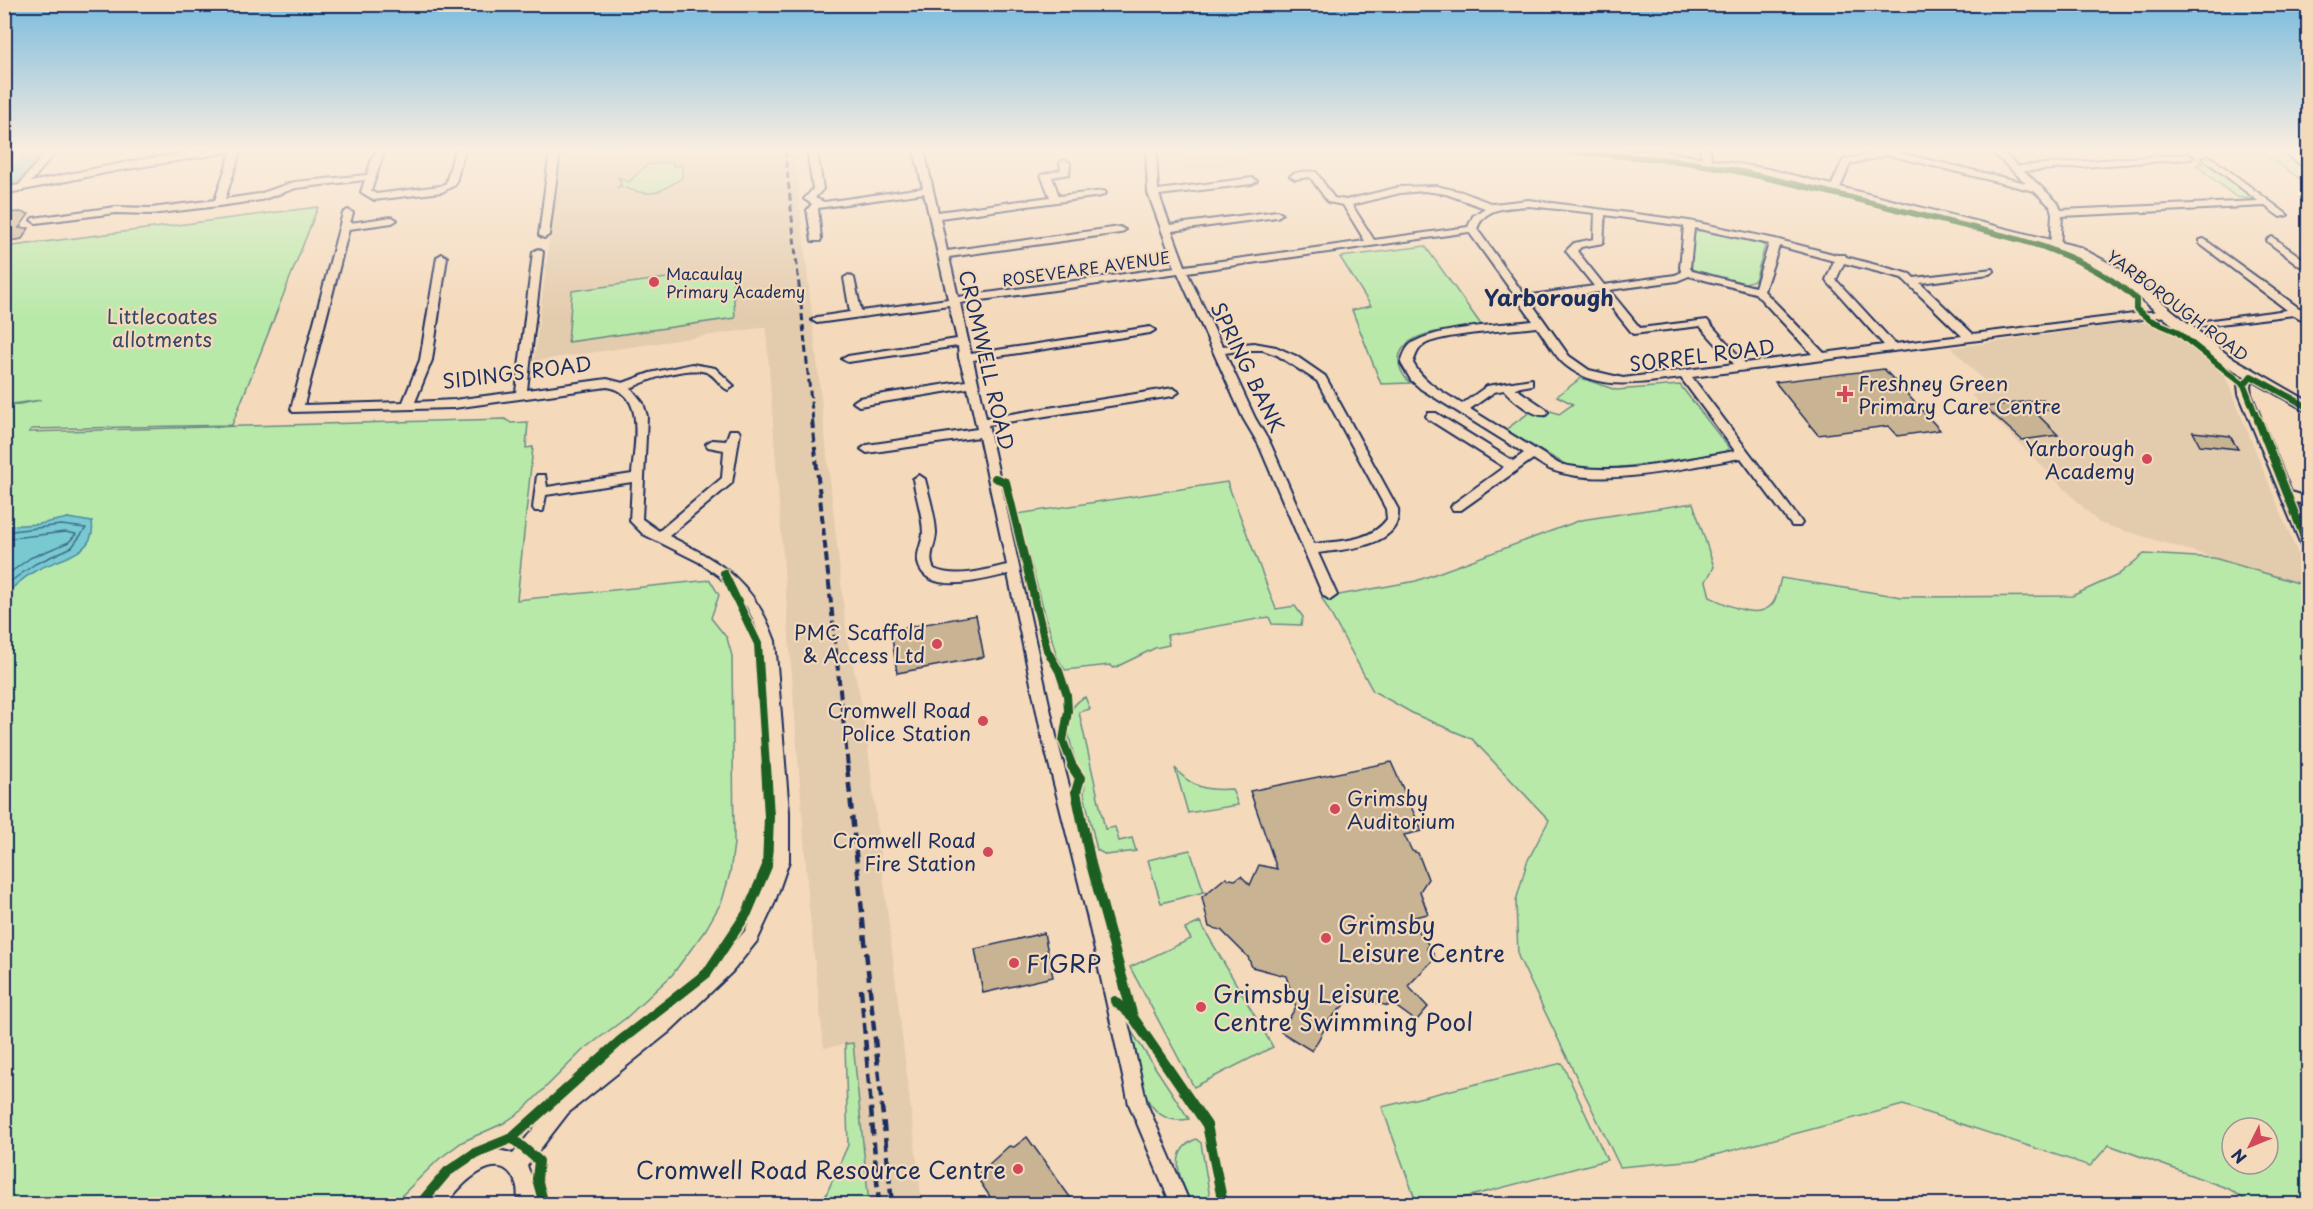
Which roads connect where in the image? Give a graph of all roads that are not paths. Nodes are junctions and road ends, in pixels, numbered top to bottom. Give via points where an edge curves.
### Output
1 (191, 206) edge
2 (548, 206) edge
3 (817, 206) edge
4 (931, 206) edge
5 (1002, 206) edge
6 (1157, 206) edge
7 (1348, 206) edge
8 (1496, 206) edge
9 (1554, 206) edge
10 (1896, 206) edge
11 (2055, 206) edge
12 (2195, 206) edge
13 (2272, 206) edge
14 (1492, 207) joint
15 (1600, 211) junction
16 (348, 213) dead end
17 (2057, 213) junction
18 (1277, 214) dead end
19 (2283, 215) dead end
20 (933, 216) junction
21 (36, 220) dead end
22 (392, 220) dead end
23 (1689, 224) junction
24 (345, 227) junction
25 (1165, 229) junction
26 (1472, 229) junction
27 (1120, 230) dead end
28 (544, 235) dead end
29 (816, 238) dead end
30 (2272, 240) dead end
31 (1371, 242) junction
32 (1775, 242) junction
33 (2204, 242) dead end
34 (2055, 246) junction
35 (538, 252) dead end
36 (942, 255) junction
37 (442, 257) dead end
38 (1840, 257) junction
39 (2308, 267) edge
40 (1181, 269) junction
41 (1989, 271) dead end
42 (1688, 273) junction
43 (849, 278) dead end
44 (1912, 281) junction
45 (1600, 288) junction
46 (1759, 291) junction
47 (1523, 299) junction
48 (952, 302) junction
49 (2303, 311) edge
50 (2166, 313) junction
51 (855, 314) junction
52 (817, 320) dead end
53 (2308, 320) edge
54 (1540, 323) junction
55 (2182, 327) junction
56 (1150, 330) dead end
57 (1972, 339) junction
58 (961, 342) junction
59 (1893, 349) junction
60 (1219, 350) junction
61 (965, 358) junction
62 (1822, 358) junction
63 (848, 359) dead end
64 (1743, 368) junction
65 (1685, 376) junction
66 (2251, 376) junction
67 (1528, 382) dead end
68 (972, 384) junction
69 (728, 386) dead end
70 (1507, 386) junction
71 (624, 387) junction
72 (1173, 392) dead end
73 (521, 395) junction
74 (859, 402) dead end
75 (407, 406) junction
76 (2308, 407) edge
77 (1462, 409) junction
78 (1542, 412) dead end
79 (1432, 416) dead end
80 (983, 427) junction
81 (734, 433) dead end
82 (712, 444) dead end
83 (730, 448) junction
84 (867, 449) dead end
85 (1532, 453) junction
86 (1743, 454) junction
87 (1512, 466) junction
88 (637, 477) junction
89 (541, 478) dead end
90 (919, 479) dead end
91 (540, 492) junction
92 (2288, 495) junction
93 (2308, 501) edge
94 (1456, 507) dead end
95 (540, 508) dead end
96 (1796, 523) dead end
97 (660, 537) junction
98 (2308, 547) edge
99 (1310, 549) junction
100 (1014, 568) junction
101 (1330, 595) dead end
102 (516, 1165) junction
103 (436, 1204) edge
104 (527, 1204) edge
105 (1180, 1204) edge

1 - 21 street
2 - 28 street
3 - 29 street via 812,210
4 - 20 street, CROMWELL ROAD
5 - 20 street
6 - 25 street, SPRING BANK
7 - 31 street
8 - 14 street
9 - 15 street
10 - 34 main road, YARBOROUGH ROAD
11 - 17 street
12 - 17 street
13 - 19 street
14 - 26 street via 1476,218
15 - 23 street
15 - 45 street via 1599,242 1578,245 1571,251
16 - 24 street, SIDINGS ROAD
17 - 34 street
18 - 25 street
20 - 36 street, CROMWELL ROAD
22 - 24 street
23 - 32 street
23 - 42 street via 1685,268
24 - 75 street, SIDINGS ROAD via 297,409
25 - 40 street, SPRING BANK
26 - 31 street, ROSEVEARE AVENUE
26 - 47 street, SORREL ROAD
27 - 36 street
30 - 39 street
31 - 40 street, ROSEVEARE AVENUE
32 - 38 street
32 - 46 street
33 - 49 street
34 - 50 main road, YARBOROUGH ROAD via 2106,265
35 - 73 street
36 - 48 street, CROMWELL ROAD
37 - 75 street via 426,360
38 - 44 street via 1889,270
38 - 59 street via 1831,280
40 - 48 street, ROSEVEARE AVENUE
40 - 60 street, SPRING BANK
41 - 44 street
42 - 45 street via 1677,278
42 - 46 street
43 - 51 street
44 - 57 street
45 - 47 street
45 - 64 street via 1637,332 1703,322
46 - 62 street
47 - 54 street, SORREL ROAD
48 - 51 street, ROSEVEARE AVENUE
48 - 58 street, CROMWELL ROAD
49 - 53 street
49 - 55 street
50 - 55 main road, YARBOROUGH ROAD
50 - 57 street, SORREL ROAD
51 - 52 street, ROSEVEARE AVENUE
54 - 65 street, SORREL ROAD via 1565,358 1597,377 1634,382
54 - 77 street via 1432,338 1412,349 1407,363 1415,377
55 - 66 main road, YARBOROUGH ROAD
56 - 61 street
57 - 59 street, SORREL ROAD
58 - 61 street, CROMWELL ROAD
58 - 63 street
59 - 62 street, SORREL ROAD
60 - 99 street, SPRING BANK
60 - 99 street via 1269,346 1318,376 1392,509 1393,519 1383,533 1371,539
61 - 68 street, CROMWELL ROAD
62 - 64 street, SORREL ROAD
64 - 65 street, SORREL ROAD
65 - 86 street
66 - 76 main road, YARBOROUGH ROAD
66 - 92 street via 2244,385 2245,393
67 - 70 street
68 - 74 street
68 - 80 street, CROMWELL ROAD
69 - 71 street via 704,368 648,377
70 - 77 street via 1491,389
70 - 78 street
71 - 73 street, SIDINGS ROAD via 607,383
71 - 88 street via 636,401 641,416
72 - 80 street
73 - 75 street, SIDINGS ROAD
77 - 85 street
79 - 87 street
80 - 84 street
80 - 100 street, CROMWELL ROAD
81 - 83 street
82 - 83 street
83 - 97 street via 728,480
85 - 86 street via 1562,470 1595,475
85 - 87 street
86 - 96 street
87 - 94 street
88 - 91 street
88 - 97 street via 636,521
89 - 91 street
90 - 100 street via 930,531 923,552 926,571 950,579
91 - 95 street
92 - 93 street
92 - 98 street
97 - 102 street via 724,573 752,604 761,621 768,641 781,861 751,936 726,966 663,1026 562,1107
99 - 101 street, SPRING BANK
100 - 105 street, CROMWELL ROAD via 1049,736 1138,1104
102 - 103 street via 496,1160 472,1165 448,1184
102 - 104 street via 527,1181

